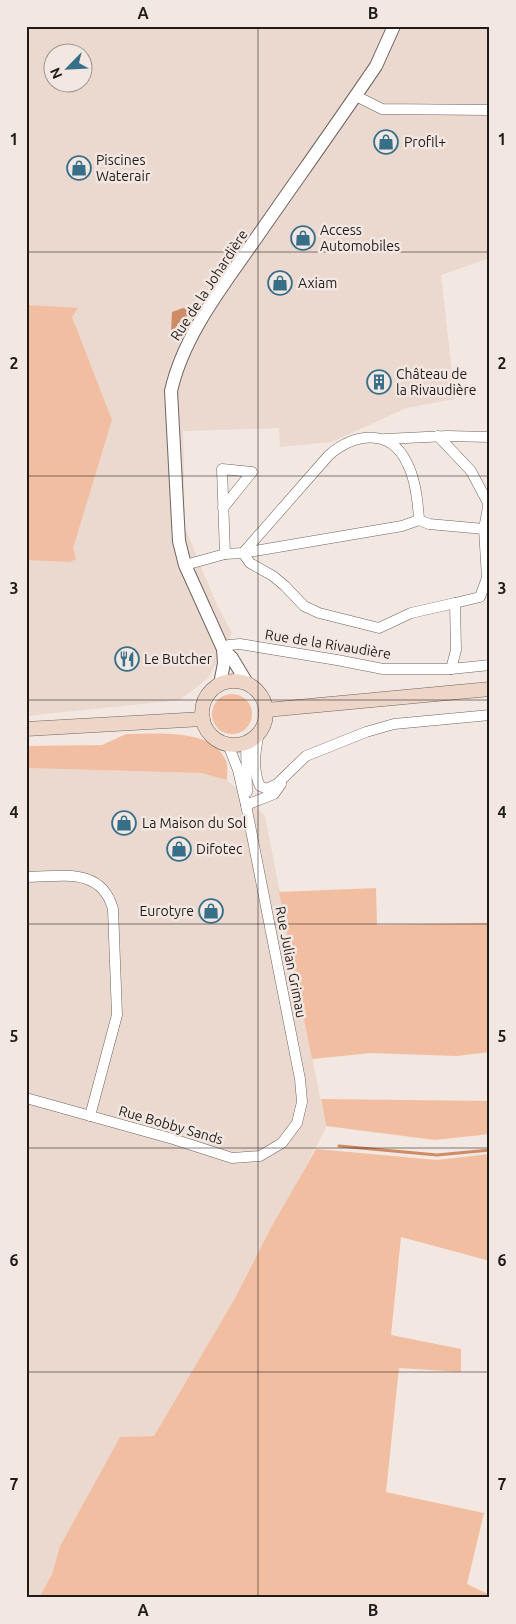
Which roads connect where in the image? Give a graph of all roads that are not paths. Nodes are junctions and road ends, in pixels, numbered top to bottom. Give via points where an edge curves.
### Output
1 (394, 26) edge
2 (356, 96) junction
3 (490, 110) edge
4 (438, 436) junction
5 (490, 437) edge
6 (385, 439) junction
7 (489, 500) edge
8 (224, 508) dead end
9 (419, 520) junction
10 (484, 529) junction
11 (225, 554) junction
12 (243, 554) junction
13 (185, 565) junction
14 (488, 578) edge
15 (455, 603) junction
16 (223, 649) junction
17 (490, 665) edge
18 (451, 669) junction
19 (247, 683) junction
20 (220, 684) junction
21 (490, 689) edge
22 (266, 710) junction
23 (490, 715) edge
24 (203, 719) junction
25 (26, 729) edge
26 (259, 733) junction
27 (246, 742) junction
28 (228, 744) junction
29 (287, 774) junction
30 (246, 806) junction
31 (26, 877) edge
32 (26, 1098) edge
33 (90, 1116) junction
34 (297, 1123) joint

1 - 2 street, Rue de la Johardière via 376,66
2 - 3 street via 382,110
2 - 13 street, Rue de la Johardière via 224,286 183,351 171,391 176,530
4 - 5 street
4 - 6 street
4 - 7 street via 471,471
6 - 9 street via 407,462
6 - 12 street via 370,437 341,445
7 - 10 street
8 - 11 street
9 - 10 street
9 - 12 street via 402,526
10 - 14 street
11 - 12 street
11 - 13 street
12 - 15 street via 250,563 285,586 304,606 379,628 411,613
13 - 16 street, Rue de la Johardière
14 - 15 street via 480,596
15 - 18 street via 456,650
16 - 18 street, Rue de la Rivaudière via 240,644 383,670
16 - 19 street, Rue de la Johardière
16 - 20 street, Rue de la Johardière
17 - 18 street, Rue de la Rivaudière
19 - 20 main road via 236,680
19 - 22 main road via 262,697
20 - 24 main road via 207,696 202,707
21 - 22 main road
22 - 26 main road via 265,722
23 - 29 street via 394,724 306,756
24 - 25 main road
24 - 28 main road via 211,735
26 - 27 main road
26 - 29 street via 256,777 260,786 267,789
27 - 28 main road
27 - 30 street, Rue Julian Grimau
28 - 30 street, Rue Julian Grimau
29 - 30 street via 274,794
30 - 34 street, Rue Julian Grimau via 300,1079 302,1102
31 - 33 street via 79,876 104,888 113,908 117,1015
32 - 33 street, Rue Bobby Sands
33 - 34 street, Rue Bobby Sands via 232,1158 260,1156 282,1143

